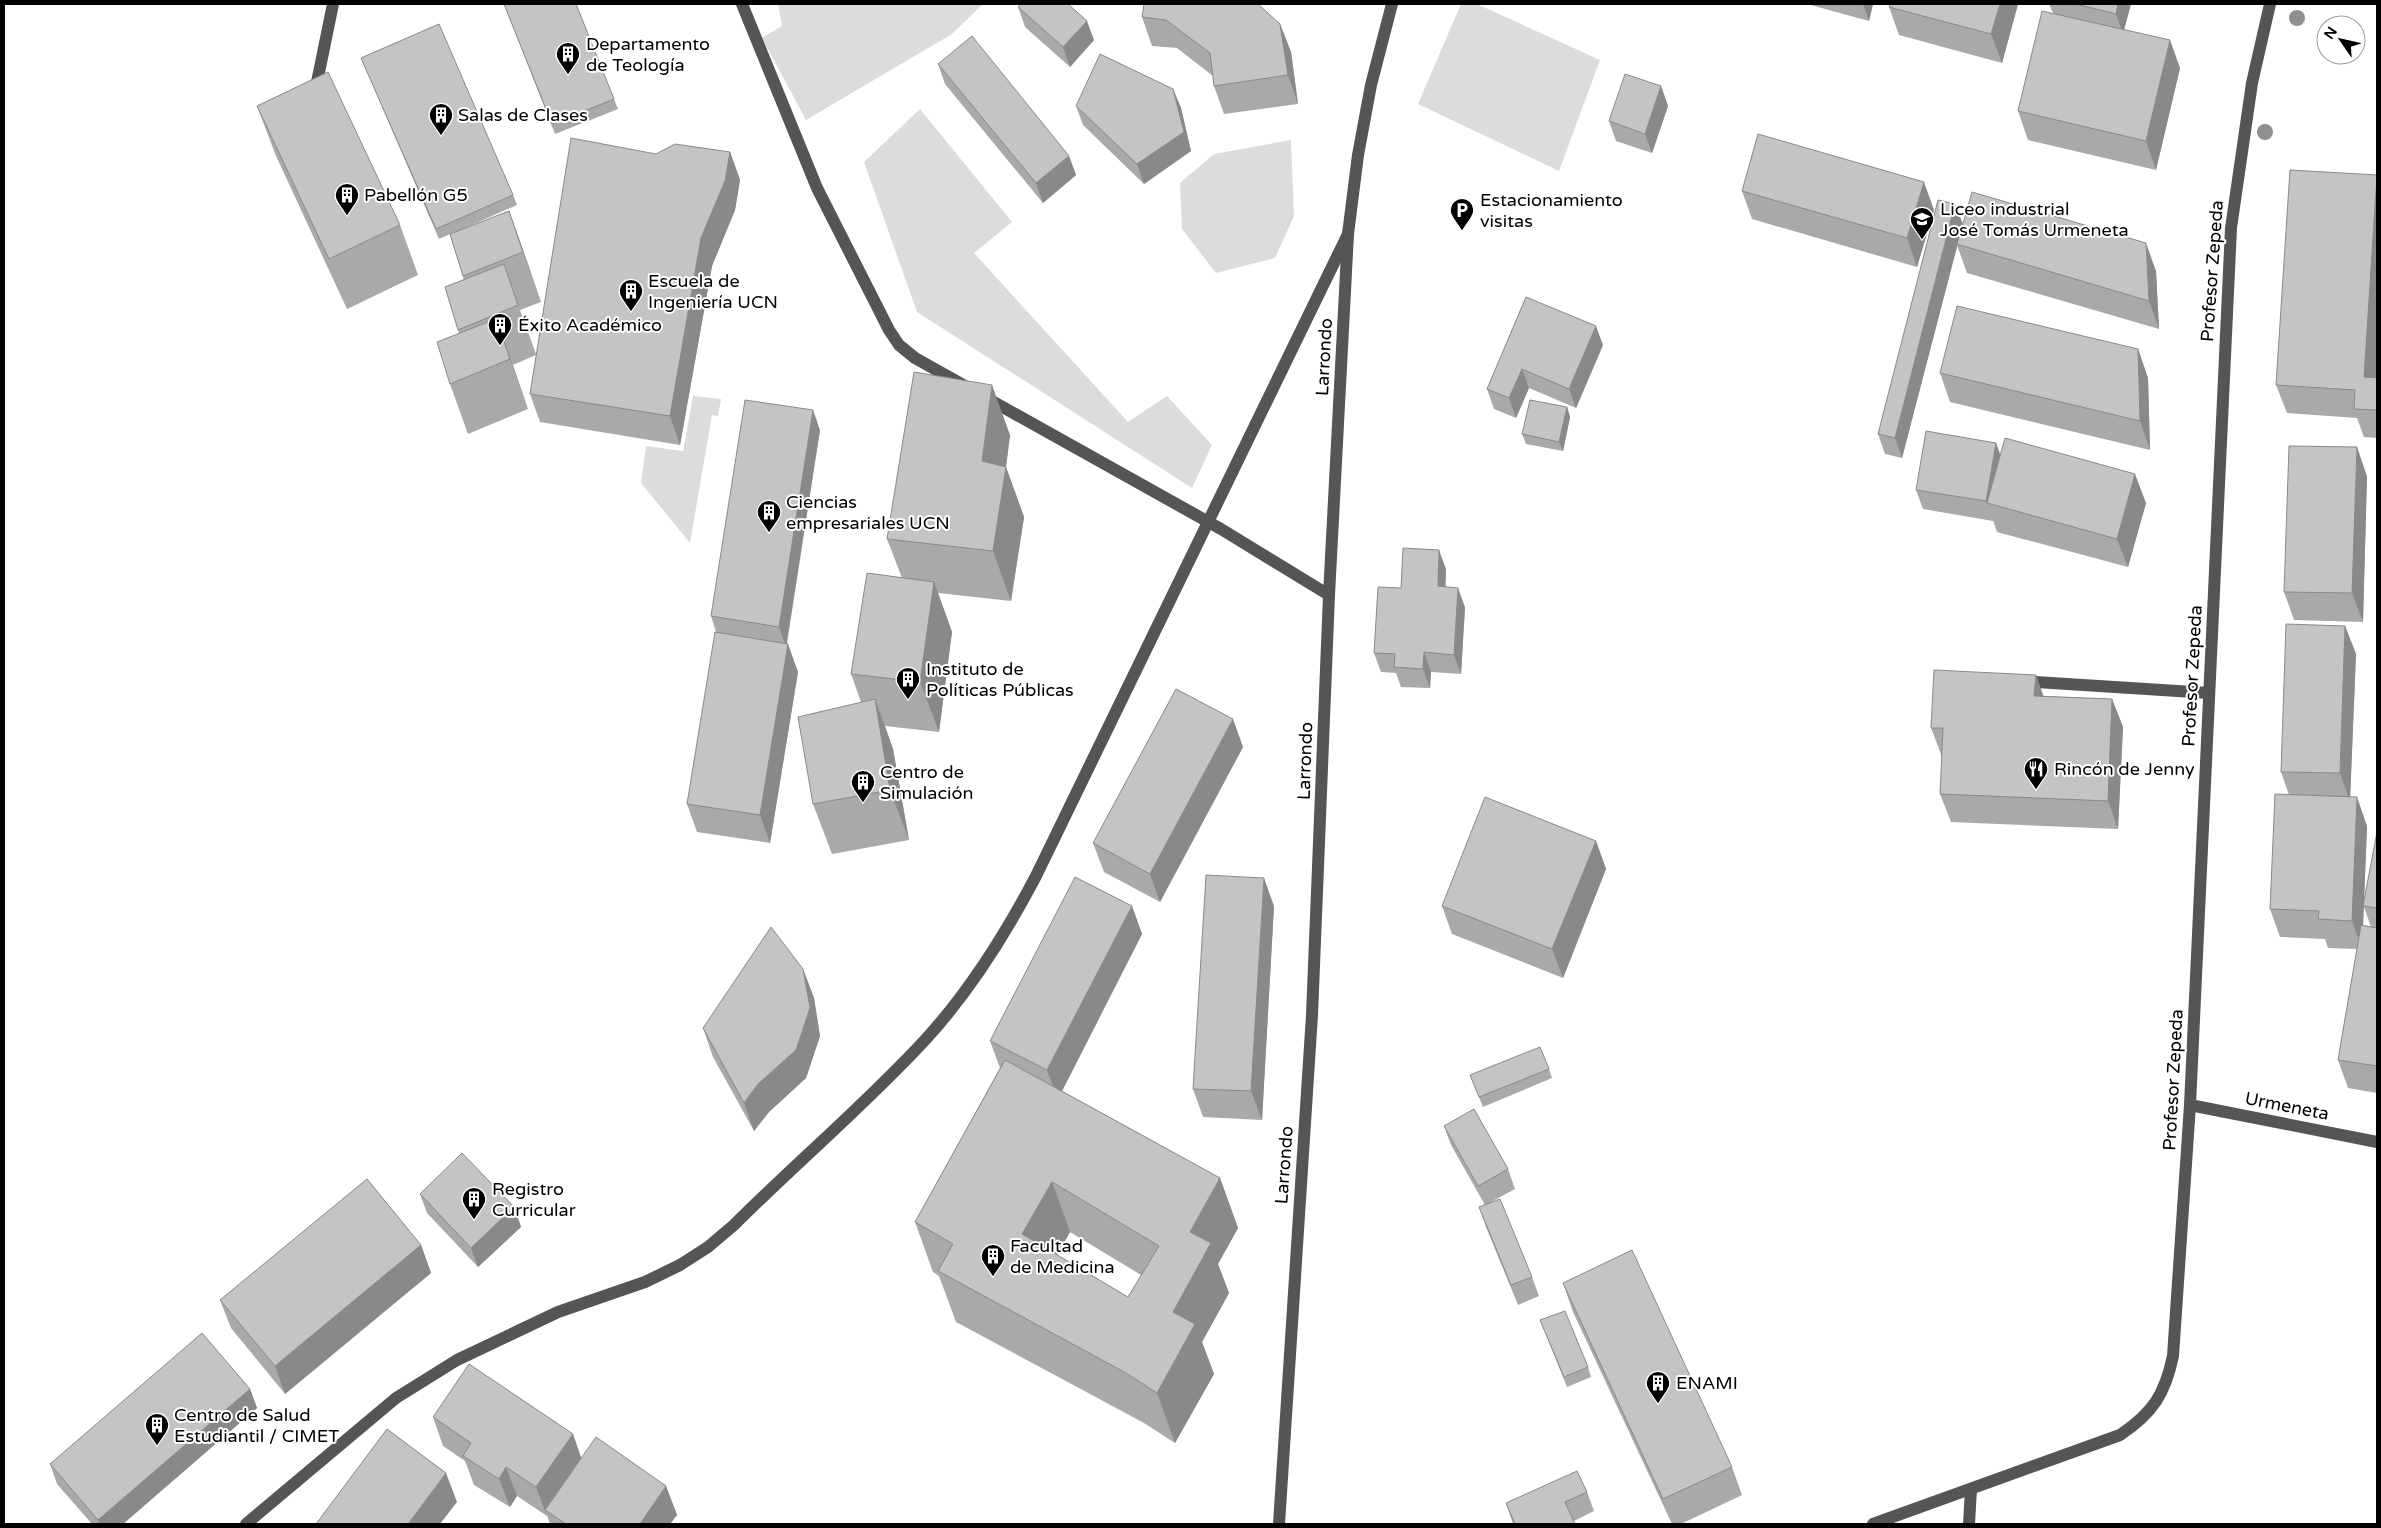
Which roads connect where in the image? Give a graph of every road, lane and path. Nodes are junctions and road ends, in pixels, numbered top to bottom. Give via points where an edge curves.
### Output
1 (332, 4) edge
2 (742, 4) edge
3 (1392, 4) edge
4 (2270, 4) edge
5 (314, 99) edge
6 (1348, 234) junction
7 (1208, 522) junction
8 (1329, 595) junction
9 (2005, 680) edge
10 (2208, 693) junction
11 (2190, 1105) junction
12 (2377, 1142) edge
13 (1970, 1489) junction
14 (246, 1524) edge
15 (1280, 1524) edge
16 (1873, 1524) edge
17 (1969, 1524) edge

1 - 5 street
2 - 7 street via 817,188 899,345 915,358
3 - 6 street, Larrondo via 1359,146
4 - 10 street, Profesor Zepeda via 2252,83 2231,228
6 - 7 street
6 - 8 street, Larrondo
7 - 8 street
7 - 14 street via 1015,915 967,989 926,1039 708,1247 645,1282 558,1312 457,1360 396,1398
8 - 15 street, Larrondo via 1312,1016
9 - 10 street
10 - 11 street, Profesor Zepeda
11 - 12 street, Urmeneta
11 - 13 street, Profesor Zepeda via 2173,1356 2169,1377 2160,1397 2148,1414 2120,1435
13 - 16 street, Profesor Zepeda
13 - 17 street

